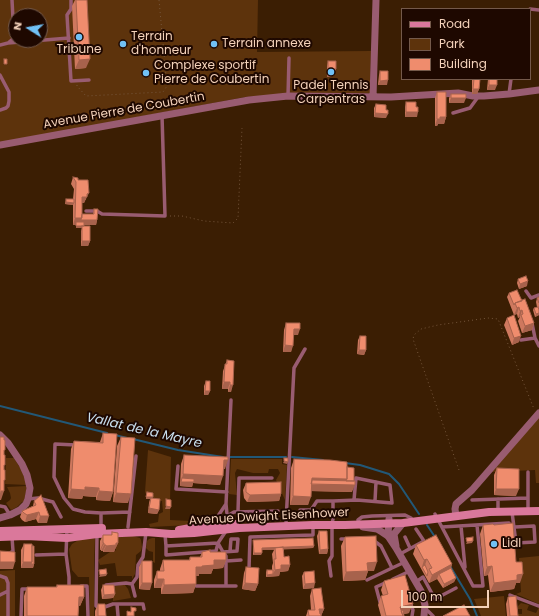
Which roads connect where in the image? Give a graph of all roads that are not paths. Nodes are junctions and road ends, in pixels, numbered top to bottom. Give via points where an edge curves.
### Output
1 (71, 0) edge
2 (376, 0) edge
3 (69, 38) junction
4 (48, 40) edge
5 (8, 43) edge
6 (0, 45) edge
7 (289, 58) dead end
8 (0, 75) edge
9 (88, 80) dead end
10 (511, 80) edge
11 (539, 90) edge
12 (509, 94) junction
13 (288, 96) junction
14 (479, 96) junction
15 (373, 97) junction
16 (0, 110) edge
17 (453, 113) dead end
18 (162, 115) junction
19 (0, 145) edge
20 (86, 211) dead end
21 (526, 291) dead end
22 (539, 295) edge
23 (530, 315) edge
24 (535, 338) junction
25 (521, 340) edge
26 (539, 346) edge
27 (305, 348) dead end
28 (231, 400) dead end
29 (538, 414) edge
30 (0, 435) edge
31 (82, 445) edge
32 (136, 456) edge
33 (178, 466) dead end
34 (528, 472) dead end
35 (272, 478) dead end
36 (376, 482) junction
37 (227, 492) junction
38 (528, 498) junction
39 (28, 499) junction
40 (498, 499) junction
41 (354, 500) junction
42 (472, 500) dead end
43 (333, 501) junction
44 (375, 501) junction
45 (226, 504) junction
46 (0, 506) edge
47 (498, 508) junction
48 (528, 508) junction
49 (539, 508) edge
50 (300, 510) dead end
51 (278, 511) dead end
52 (512, 511) junction
53 (539, 511) edge
54 (130, 512) junction
55 (238, 512) junction
56 (101, 513) junction
57 (455, 513) junction
58 (10, 515) junction
59 (436, 516) junction
60 (0, 518) edge
61 (61, 518) dead end
62 (412, 518) junction
63 (389, 521) junction
64 (286, 522) junction
65 (332, 522) junction
66 (355, 522) junction
67 (227, 523) junction
68 (403, 523) junction
69 (212, 525) junction
70 (313, 525) junction
71 (477, 525) junction
72 (514, 525) junction
73 (461, 526) junction
74 (442, 527) junction
75 (128, 528) junction
76 (67, 529) junction
77 (416, 529) dead end
78 (0, 530) edge
79 (99, 531) junction
80 (146, 532) junction
81 (12, 533) junction
82 (165, 533) junction
83 (391, 535) junction
84 (0, 536) edge
85 (67, 538) junction
86 (355, 538) edge
87 (371, 538) edge
88 (405, 538) dead end
89 (341, 539) dead end
90 (218, 543) junction
91 (166, 546) junction
92 (410, 548) junction
93 (230, 551) dead end
94 (398, 551) junction
95 (222, 552) junction
96 (66, 554) junction
97 (8, 555) edge
98 (36, 555) edge
99 (166, 555) junction
100 (240, 560) dead end
101 (166, 561) edge
102 (226, 561) junction
103 (405, 562) junction
104 (392, 568) junction
105 (249, 569) edge
106 (465, 570) junction
107 (0, 576) edge
108 (331, 576) dead end
109 (411, 577) junction
110 (367, 580) dead end
111 (132, 584) junction
112 (106, 585) edge
113 (196, 586) edge
114 (226, 586) junction
115 (236, 586) dead end
116 (61, 587) edge
117 (69, 587) junction
118 (456, 588) dead end
119 (37, 589) edge
120 (8, 591) junction
121 (0, 595) edge
122 (510, 595) edge
123 (135, 596) dead end
124 (409, 597) edge
125 (380, 602) edge
126 (117, 604) junction
127 (539, 606) edge
128 (144, 609) dead end
129 (424, 613) edge
130 (8, 616) edge
131 (20, 616) edge
132 (88, 616) edge
133 (118, 616) edge
134 (412, 616) edge
135 (433, 616) edge

1 - 3 lane via 68,15
2 - 15 street
3 - 4 lane
3 - 9 lane via 71,81
5 - 6 lane
7 - 13 lane
8 - 16 lane via 9,92 9,101 6,108
10 - 12 lane
11 - 12 street, Avenue Pierre de Coubertin
12 - 14 street, Avenue Pierre de Coubertin
13 - 15 street, Avenue Pierre de Coubertin
13 - 18 street, Avenue Pierre de Coubertin
14 - 15 street, Avenue Pierre de Coubertin via 458,93
14 - 17 lane via 470,108
18 - 19 street, Avenue Pierre de Coubertin
18 - 20 lane via 165,216
21 - 22 lane via 531,298
23 - 24 lane
24 - 25 lane
24 - 26 lane
27 - 64 lane via 294,368
28 - 37 lane
29 - 57 street via 472,490 456,504
30 - 39 street via 22,464 29,482
31 - 56 lane via 55,444 54,478 72,509
32 - 54 lane
33 - 37 lane via 176,489
34 - 38 lane
35 - 55 lane via 239,478
36 - 41 lane via 356,478
36 - 44 lane
36 - 44 lane via 390,485 392,503
37 - 45 lane
38 - 40 lane
38 - 48 lane
39 - 58 street via 20,510
39 - 61 lane via 38,498 53,502
40 - 42 lane
40 - 47 lane
41 - 43 lane
41 - 44 lane
43 - 50 lane via 317,501 311,510
43 - 65 lane
45 - 67 lane
45 - 69 lane
46 - 58 lane via 5,507
47 - 48 main road, Avenue Dwight Eisenhower
47 - 57 main road, Avenue Dwight Eisenhower via 464,509
48 - 49 main road, Avenue Dwight Eisenhower
51 - 55 lane
52 - 53 main road, Avenue Dwight Eisenhower
52 - 57 main road, Avenue Dwight Eisenhower
52 - 72 lane
54 - 56 lane
54 - 75 lane
55 - 67 lane via 234,512
56 - 79 lane
57 - 59 main road, Avenue Dwight Eisenhower
58 - 60 street
59 - 62 main road, Avenue Dwight Eisenhower
59 - 68 main road, Avenue Dwight Eisenhower
59 - 74 lane
62 - 63 main road, Avenue Dwight Eisenhower
62 - 66 lane via 405,515 372,516 362,517
63 - 66 main road, Avenue Dwight Eisenhower
63 - 68 main road, Avenue Dwight Eisenhower
63 - 83 street via 392,526
64 - 65 main road, Avenue Dwight Eisenhower
64 - 67 main road, Avenue Dwight Eisenhower
65 - 66 main road, Avenue Dwight Eisenhower
65 - 70 main road, Avenue Dwight Eisenhower
65 - 108 lane via 332,556 329,561
66 - 83 street
67 - 69 main road, Avenue Dwight Eisenhower
67 - 70 main road, Avenue Dwight Eisenhower
67 - 82 main road, Avenue Dwight Eisenhower via 210,532
67 - 90 lane
68 - 83 street
69 - 75 main road, Avenue Dwight Eisenhower via 173,530
70 - 105 lane via 313,535 250,537
71 - 72 lane
71 - 73 lane
71 - 106 lane via 483,586 474,586
72 - 72 lane via 516,543 535,542 534,526
73 - 74 lane
73 - 106 lane
74 - 106 lane
75 - 79 main road, Avenue Dwight Eisenhower
76 - 79 main road, Avenue Dwight Eisenhower
76 - 81 main road, Avenue Dwight Eisenhower
76 - 85 lane
77 - 92 lane via 424,541
78 - 81 main road, Avenue Dwight Eisenhower
79 - 80 main road, Avenue Dwight Eisenhower
79 - 85 main road, Avenue Dwight Eisenhower
79 - 126 lane via 96,606 102,608
80 - 82 main road, Avenue Dwight Eisenhower
80 - 111 lane via 143,558
81 - 84 main road, Avenue Dwight Eisenhower
81 - 85 main road, Avenue Dwight Eisenhower
81 - 97 lane via 12,551
82 - 91 lane
83 - 94 street
85 - 96 lane
86 - 89 lane
87 - 104 lane via 381,546
88 - 92 lane
90 - 91 lane
90 - 95 lane
90 - 99 lane via 216,551
91 - 99 lane
92 - 94 lane
93 - 95 lane
94 - 103 street
95 - 102 lane via 226,556
96 - 98 lane
96 - 117 lane
99 - 101 lane
100 - 102 lane
102 - 114 lane
103 - 104 lane
103 - 109 street
104 - 110 lane
107 - 120 lane via 6,578
109 - 118 lane via 423,577 435,599
109 - 125 lane via 376,587
109 - 129 street via 423,597
111 - 112 lane
111 - 123 lane
113 - 114 lane
114 - 115 lane
116 - 117 lane
117 - 132 lane via 87,586
119 - 131 lane via 22,589
120 - 121 lane
120 - 130 lane
122 - 127 lane
124 - 134 lane
126 - 128 lane via 143,604
126 - 133 lane
129 - 135 lane via 428,612

